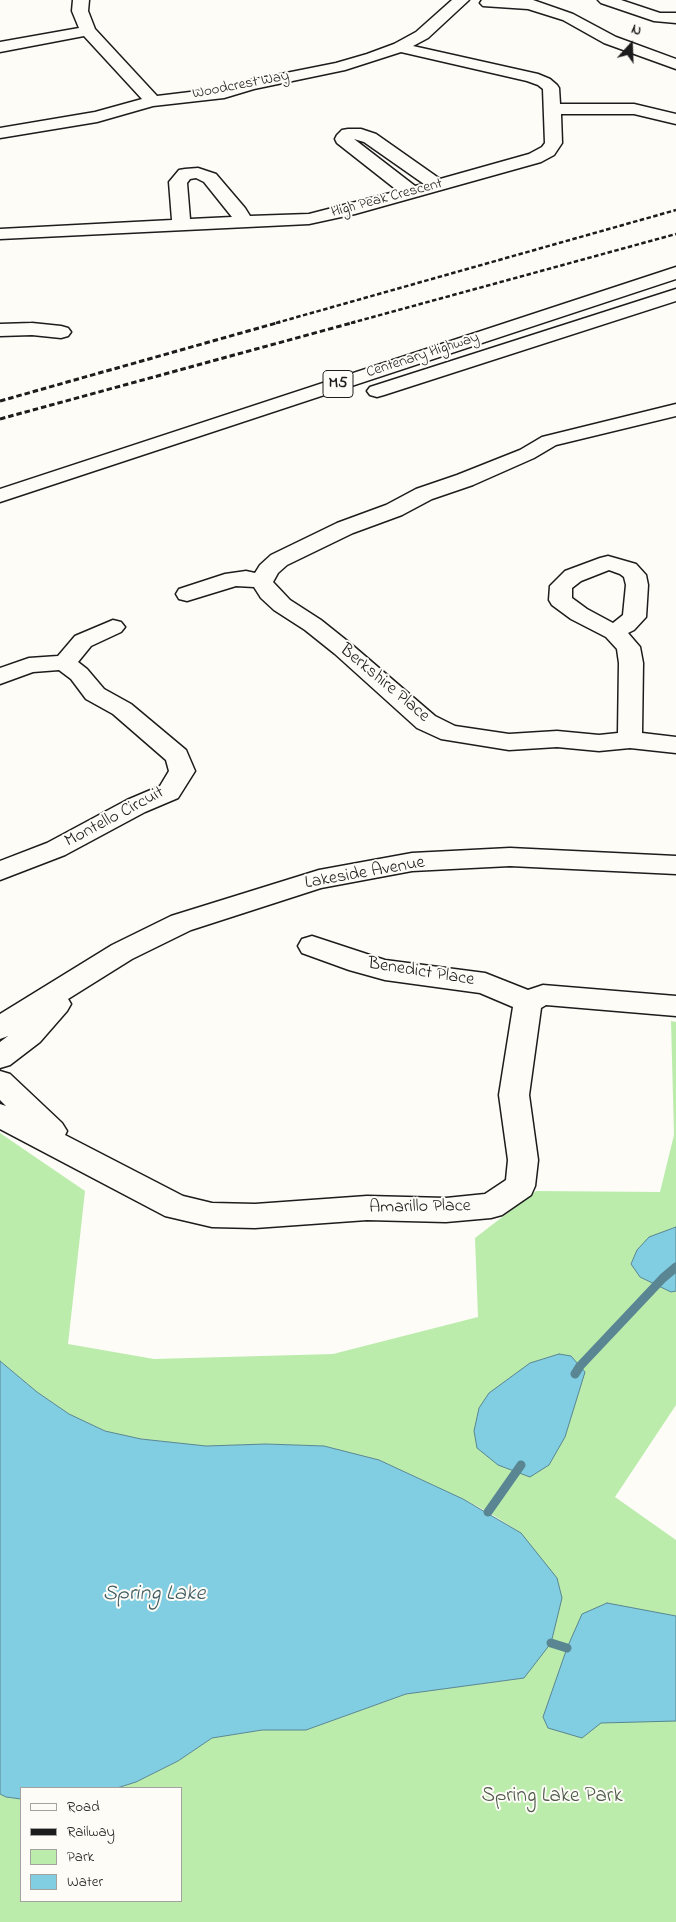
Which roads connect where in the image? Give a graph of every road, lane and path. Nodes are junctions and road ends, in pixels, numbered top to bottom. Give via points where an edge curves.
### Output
1 (81, 0) edge
2 (461, 0) edge
3 (606, 0) edge
4 (489, 2) edge
5 (523, 2) edge
6 (441, 16) junction
7 (676, 18) edge
8 (88, 32) junction
9 (0, 47) edge
10 (400, 47) junction
11 (676, 64) edge
12 (152, 101) junction
13 (552, 109) junction
14 (676, 119) edge
15 (0, 133) edge
16 (437, 186) junction
17 (411, 192) junction
18 (244, 222) junction
19 (180, 226) junction
20 (0, 234) edge
21 (676, 273) edge
22 (676, 295) edge
23 (0, 330) edge
24 (61, 332) dead end
25 (673, 399) edge
26 (0, 496) edge
27 (0, 511) edge
28 (262, 582) junction
29 (187, 594) dead end
30 (112, 627) dead end
31 (614, 632) dead end
32 (64, 663) junction
33 (0, 677) edge
34 (630, 740) junction
35 (676, 745) edge
36 (676, 865) edge
37 (0, 871) edge
38 (312, 946) dead end
39 (76, 982) junction
40 (528, 1002) junction
41 (676, 1006) edge
42 (0, 1028) edge
43 (0, 1058) edge
44 (0, 1082) edge
45 (0, 1115) edge
46 (81, 1156) junction

1 - 8 main road via 80,11
2 - 4 main road
2 - 6 main road, Woodcrest Way
3 - 7 main road via 659,18
4 - 5 main road
4 - 6 main road, Woodcrest Way
5 - 11 main road via 568,17 610,40
6 - 10 main road, Woodcrest Way via 434,26
8 - 9 main road
8 - 12 main road
10 - 12 main road, Woodcrest Way via 339,67 251,84 224,93
10 - 13 main road, High Peak Crescent via 532,77 551,88
12 - 15 main road, Woodcrest Way via 97,117
13 - 14 main road via 634,109
13 - 16 main road, High Peak Crescent via 554,142 548,151 535,158
16 - 17 main road, High Peak Crescent
16 - 17 main road via 370,138 348,134 343,138
17 - 18 main road, High Peak Crescent via 309,219
18 - 19 main road, High Peak Crescent
18 - 19 main road via 210,178 198,173 185,174 178,182
19 - 20 main road, High Peak Crescent
21 - 26 main road, Centenary Highway / M5
22 - 27 main road, Centenary Highway / M5
23 - 24 main road via 32,328
25 - 28 main road via 548,442 527,454 345,528 279,560 268,570
28 - 29 main road via 233,578
28 - 34 main road, Berkshire Place via 282,605 343,649 426,722 450,733 509,742
30 - 32 main road via 83,641
31 - 34 main road via 628,647 631,663
32 - 33 main road via 29,666
32 - 37 main road, Montello Circuit via 79,674 95,694 122,709 177,756 182,771 169,792 56,849
34 - 35 main road, Berkshire Place
36 - 39 main road, Lakeside Avenue via 500,858 412,862 319,879 181,923 122,952
38 - 40 main road, Benedict Place via 384,970 485,984
39 - 42 main road, Lakeside Avenue
39 - 43 main road, Lakeside Avenue via 30,1035
40 - 41 main road via 543,995 557,995
40 - 46 main road, Amarillo Place via 514,1094 523,1160 520,1186 490,1206 446,1210 368,1208 255,1216 212,1214 176,1207
44 - 46 main road, Amarillo Place
45 - 46 main road, Amarillo Place

